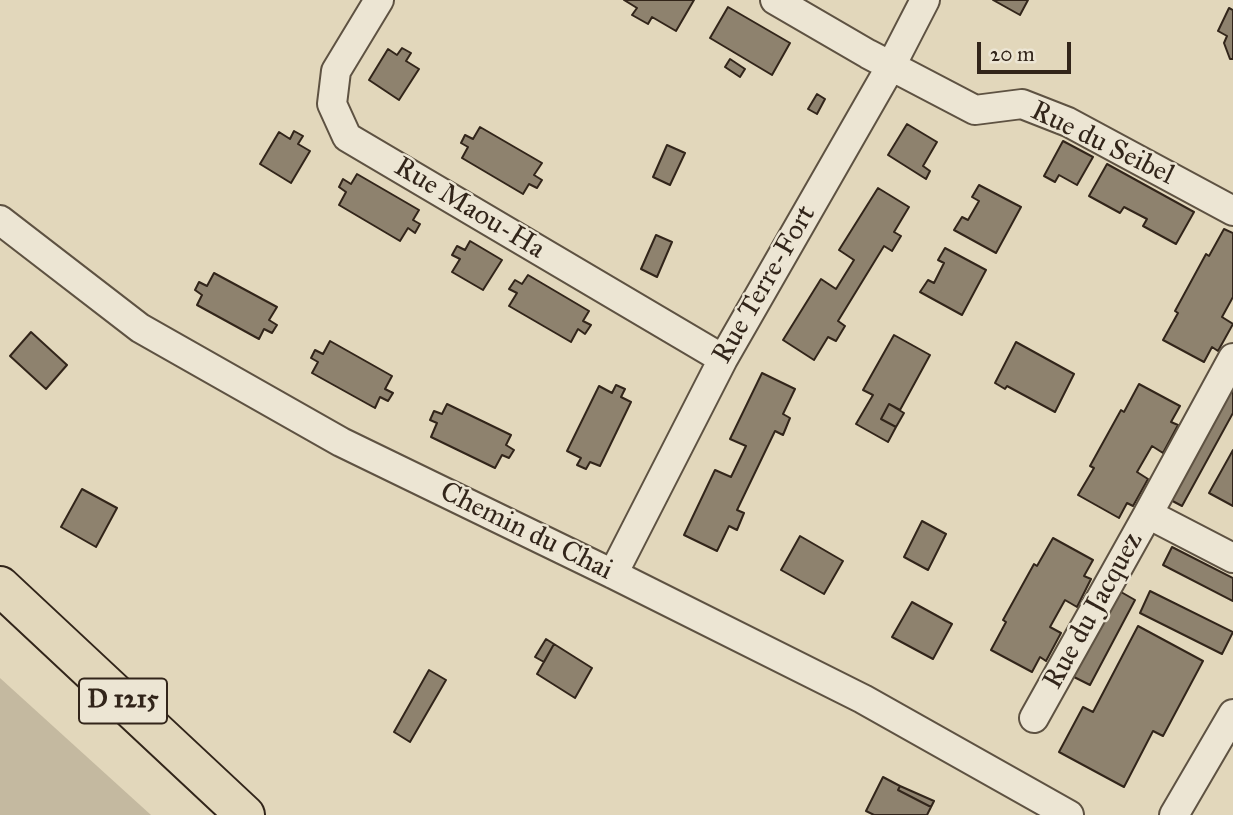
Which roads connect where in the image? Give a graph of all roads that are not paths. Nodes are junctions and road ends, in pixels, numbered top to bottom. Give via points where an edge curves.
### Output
1 (379, 0) edge
2 (775, 0) edge
3 (925, 0) edge
4 (891, 66) junction
5 (1233, 211) edge
6 (0, 220) edge
7 (1233, 358) edge
8 (723, 359) junction
9 (1148, 514) junction
10 (1233, 558) edge
11 (613, 574) junction
12 (0, 586) edge
13 (1233, 714) edge
14 (1034, 718) dead end
15 (245, 815) edge
16 (1069, 815) edge
17 (1174, 815) edge

1 - 8 street, Rue Maou-Ha via 336,71 332,104 347,137
2 - 4 street, Rue du Seibel
3 - 4 street, Rue Terre-Fort
4 - 5 street, Rue du Seibel via 975,110 1022,104 1068,122
4 - 8 street, Rue Terre-Fort
6 - 11 street, Chemin du Chai via 140,328 341,442
7 - 9 street
8 - 11 street, Rue Terre-Fort
9 - 10 street, Rue du Jacquez
9 - 14 street, Rue du Jacquez
11 - 16 street, Chemin du Chai via 863,699
12 - 15 main road, D 1215
13 - 17 street

